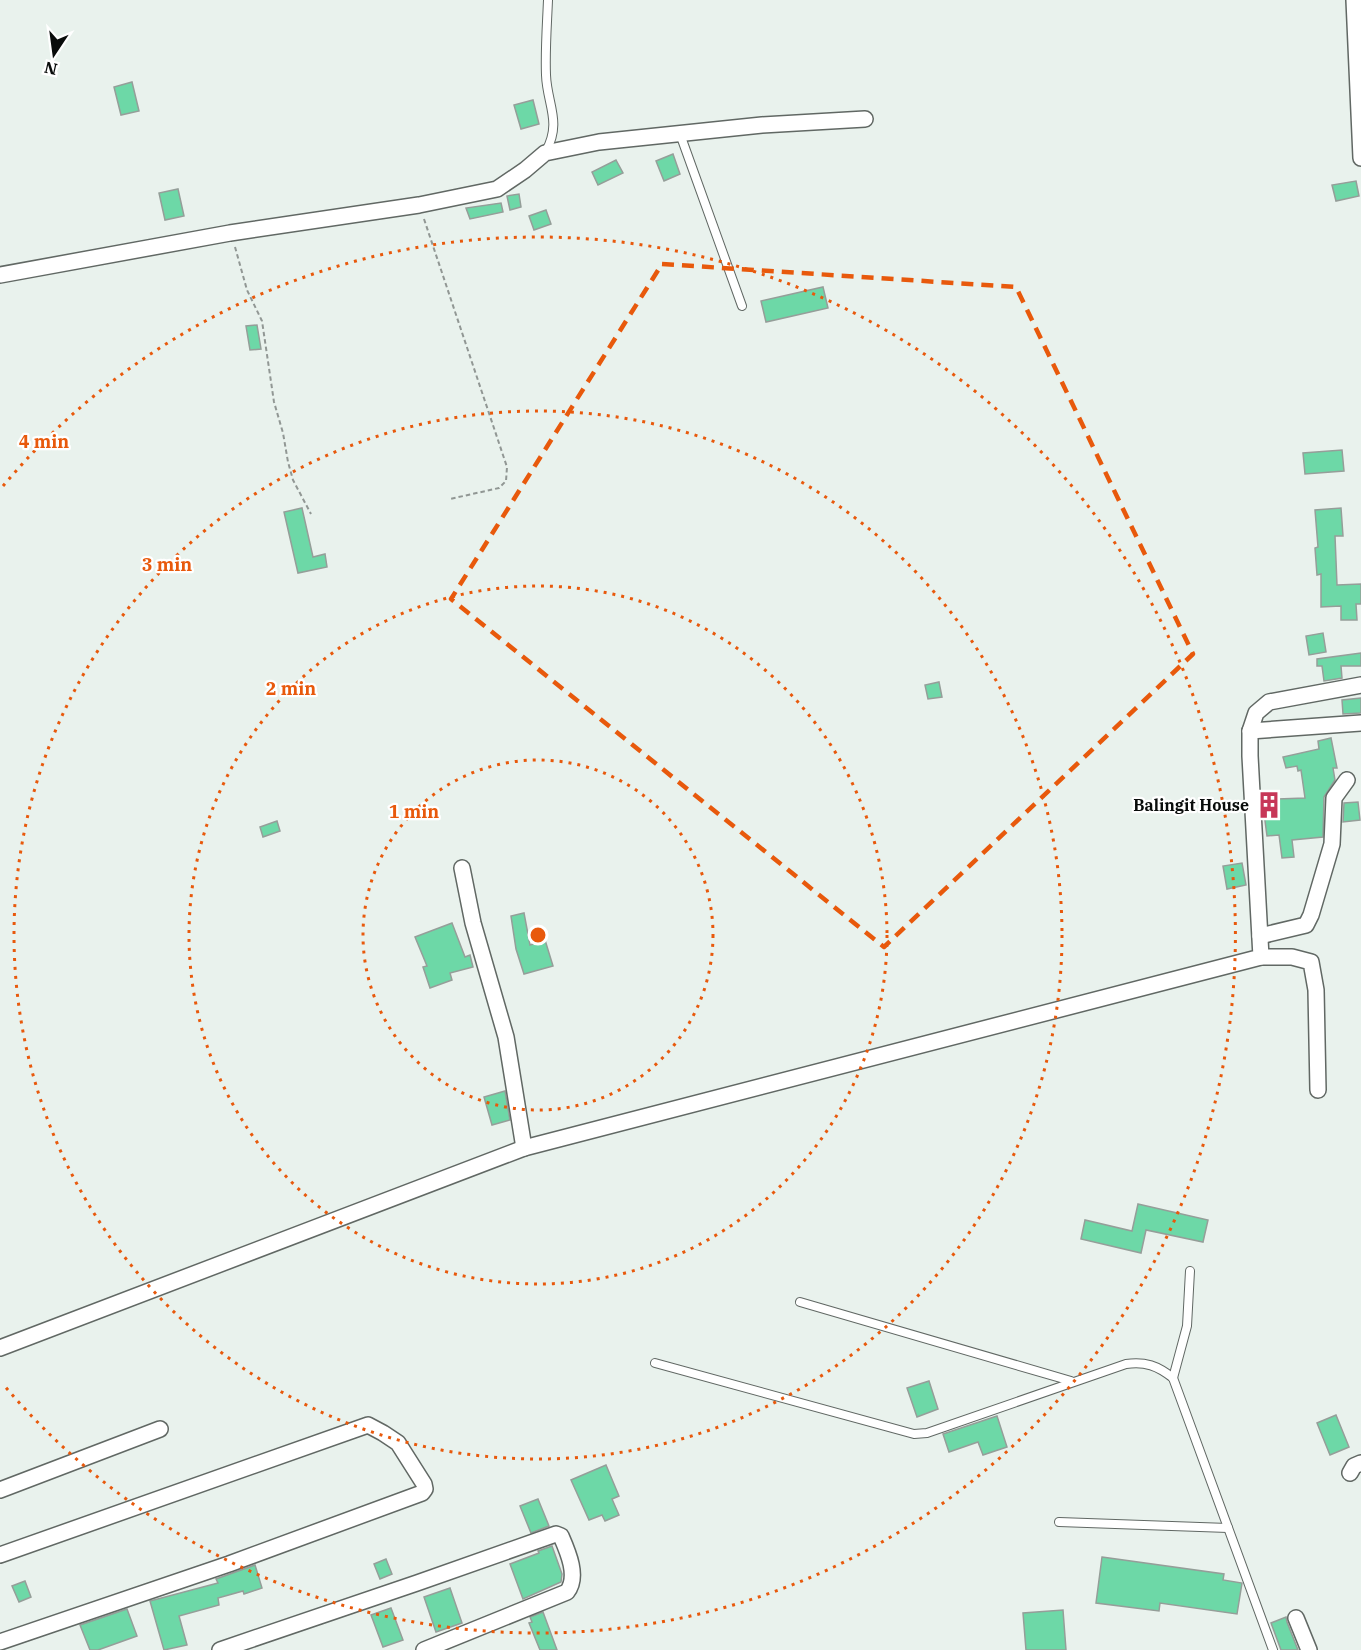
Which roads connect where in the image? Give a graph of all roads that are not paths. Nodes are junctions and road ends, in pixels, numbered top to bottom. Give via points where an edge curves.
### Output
1 (548, 0) edge
2 (1354, 0) edge
3 (865, 119) dead end
4 (680, 134) junction
5 (546, 153) junction
6 (1361, 158) edge
7 (0, 275) edge
8 (742, 306) dead end
9 (1361, 685) edge
10 (1361, 723) edge
11 (1250, 731) junction
12 (1347, 780) dead end
13 (462, 868) dead end
14 (1260, 936) junction
15 (1261, 957) junction
16 (1318, 1090) dead end
17 (524, 1148) junction
18 (1190, 1270) dead end
19 (800, 1302) dead end
20 (0, 1348) edge
21 (655, 1364) dead end
22 (1173, 1378) junction
23 (1073, 1381) junction
24 (160, 1429) dead end
25 (0, 1490) edge
26 (1059, 1522) dead end
27 (1228, 1528) junction
28 (0, 1555) edge
29 (1296, 1618) dead end
30 (0, 1642) edge
31 (220, 1650) edge
32 (424, 1650) edge
33 (1273, 1650) edge
34 (1309, 1650) edge

1 - 5 lane via 546,77 555,126
2 - 6 street
3 - 4 street
4 - 5 street via 622,138
4 - 8 lane
5 - 7 street via 497,189
9 - 11 street via 1269,702 1256,713
10 - 11 street
11 - 14 street
12 - 14 street via 1334,798 1332,844 1306,925
13 - 17 street via 473,923 506,1037
14 - 15 street
15 - 16 street via 1292,957 1311,962 1316,990
15 - 17 street
17 - 20 street
18 - 22 lane via 1187,1326
19 - 23 lane
21 - 23 lane via 914,1434 927,1433
22 - 23 lane via 1161,1368 1137,1363
22 - 27 lane
24 - 25 street
26 - 27 lane
27 - 33 lane
28 - 30 street via 368,1425 398,1443 425,1489 229,1564
29 - 34 street
31 - 32 street via 556,1534 561,1536 571,1564 570,1590

